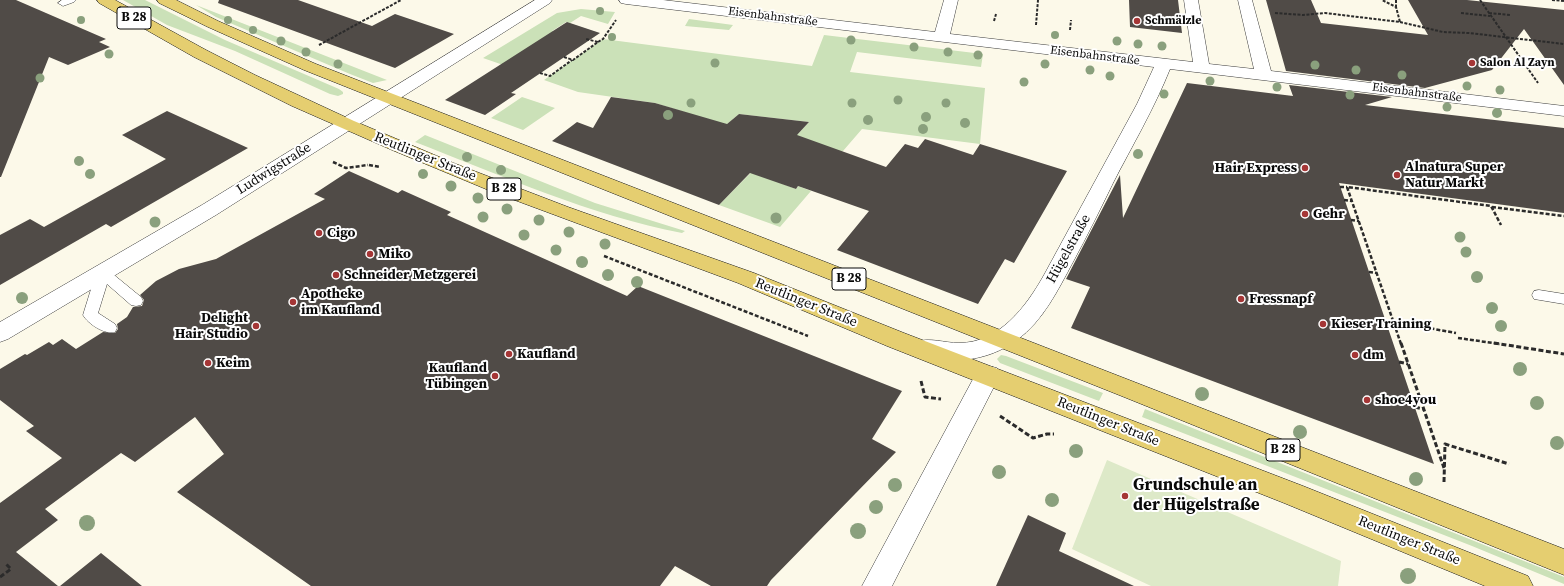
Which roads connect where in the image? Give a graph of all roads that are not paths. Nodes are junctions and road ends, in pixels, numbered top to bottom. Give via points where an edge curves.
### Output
1 (104, 0) edge
2 (164, 0) edge
3 (545, 0) edge
4 (626, 0) edge
5 (951, 0) edge
6 (1192, 0) edge
7 (1247, 5) edge
8 (941, 37) junction
9 (1164, 64) junction
10 (1202, 68) junction
11 (1264, 76) junction
12 (387, 98) junction
13 (1561, 110) edge
14 (346, 124) junction
15 (103, 273) junction
16 (1539, 295) dead end
17 (1564, 299) edge
18 (136, 300) dead end
19 (110, 328) dead end
20 (0, 333) edge
21 (1002, 339) junction
22 (912, 346) junction
23 (988, 375) junction
24 (1564, 562) edge
25 (877, 586) edge
26 (1518, 586) edge

1 - 14 main road, Reutlinger Straße / B 28 via 204,57
2 - 12 main road, B 28 via 252,42
3 - 12 street, Ludwigstraße
4 - 8 street, Eisenbahnstraße
5 - 8 street
6 - 10 street
7 - 11 street
8 - 9 street, Eisenbahnstraße
9 - 10 street, Eisenbahnstraße
9 - 21 street, Hügelstraße via 1155,86 1055,275 1032,312
10 - 11 street, Eisenbahnstraße
11 - 13 street, Eisenbahnstraße
12 - 14 street, Ludwigstraße
12 - 21 main road, B 28
14 - 15 street, Ludwigstraße
14 - 22 main road, Reutlinger Straße / B 28 via 502,189 751,280
15 - 18 lane
15 - 19 lane via 90,315
15 - 20 street, Ludwigstraße
16 - 17 lane
21 - 22 street, Hügelstraße via 981,350 961,353
21 - 24 main road, B 28
22 - 23 main road, Reutlinger Straße / B 28
23 - 25 street
23 - 26 main road, Reutlinger Straße / B 28

